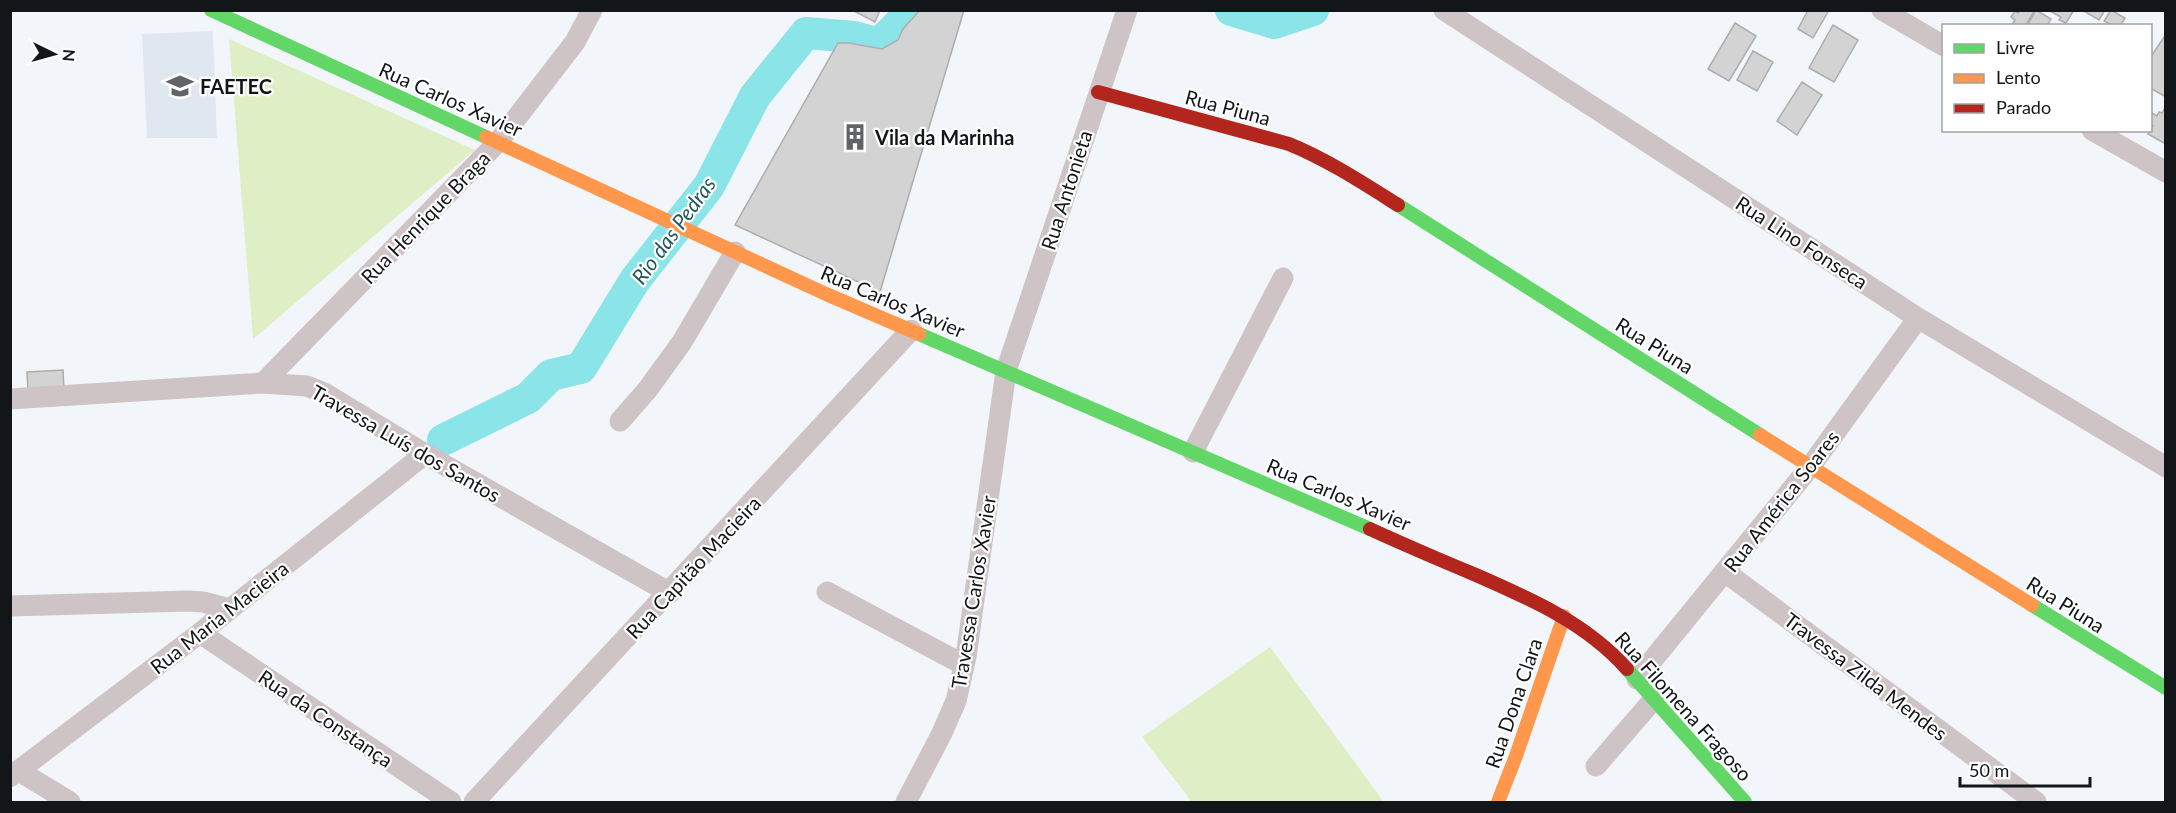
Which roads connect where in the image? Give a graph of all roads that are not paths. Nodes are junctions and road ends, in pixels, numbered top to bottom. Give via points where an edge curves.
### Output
1 (211, 10) edge
2 (592, 10) edge
3 (1127, 10) edge
4 (1444, 10) edge
5 (1882, 10) edge
6 (1942, 45) edge
7 (1098, 92) junction
8 (2096, 132) edge
9 (498, 142) junction
10 (2166, 172) edge
11 (735, 252) junction
12 (1283, 278) dead end
13 (1918, 318) junction
14 (911, 330) junction
15 (1006, 371) junction
16 (263, 383) junction
17 (10, 399) edge
18 (620, 421) dead end
19 (1193, 452) junction
20 (425, 454) junction
21 (1810, 467) junction
22 (2166, 467) edge
23 (1725, 572) junction
24 (827, 592) dead end
25 (670, 593) junction
26 (10, 606) edge
27 (230, 609) junction
28 (1564, 616) junction
29 (200, 633) junction
30 (964, 665) junction
31 (1637, 679) junction
32 (2166, 688) edge
33 (1654, 699) junction
34 (1596, 766) dead end
35 (15, 774) edge
36 (70, 802) edge
37 (451, 802) edge
38 (474, 802) edge
39 (906, 802) edge
40 (1498, 802) edge
41 (1744, 802) edge
42 (2036, 802) edge

1 - 9 street, Rua Carlos Xavier
2 - 9 street, Rua Henrique Braga via 575,42
3 - 7 street, Rua Antonieta
4 - 13 street, Rua Lino Fonseca
5 - 6 street
7 - 15 street, Rua Antonieta
7 - 21 street, Rua Piuna via 1289,144 1341,168
8 - 10 street
9 - 11 street, Rua Carlos Xavier
9 - 16 street, Rua Henrique Braga
11 - 14 street, Rua Carlos Xavier
11 - 18 street via 676,350
12 - 19 street
13 - 21 street, Rua América Soares
13 - 22 street, Rua Lino Fonseca
14 - 15 street, Rua Carlos Xavier
14 - 25 street, Rua Capitão Macieira
15 - 19 street, Rua Carlos Xavier
15 - 30 street, Travessa Carlos Xavier
16 - 17 street, Travessa Luís dos Santos
16 - 20 street, Travessa Luís dos Santos via 307,386 326,393
19 - 28 street, Rua Carlos Xavier
20 - 25 street, Travessa Luís dos Santos
20 - 27 street, Rua Maria Macieira
21 - 23 street, Rua América Soares
21 - 32 street, Rua Piuna
23 - 31 street, Rua América Soares
23 - 42 street, Travessa Zilda Mendes
24 - 30 street
25 - 38 street, Rua Capitão Macieira
26 - 27 street via 189,601
27 - 29 street, Rua Maria Macieira
28 - 31 street, Rua Filomena Fragoso via 1593,634
28 - 40 street, Rua Dona Clara
29 - 35 street, Rua Maria Macieira
29 - 37 street, Rua da Constança
30 - 39 street, Travessa Carlos Xavier via 956,701
31 - 33 street, Rua Filomena Fragoso
33 - 34 street
33 - 41 street, Rua Filomena Fragoso
35 - 36 street

